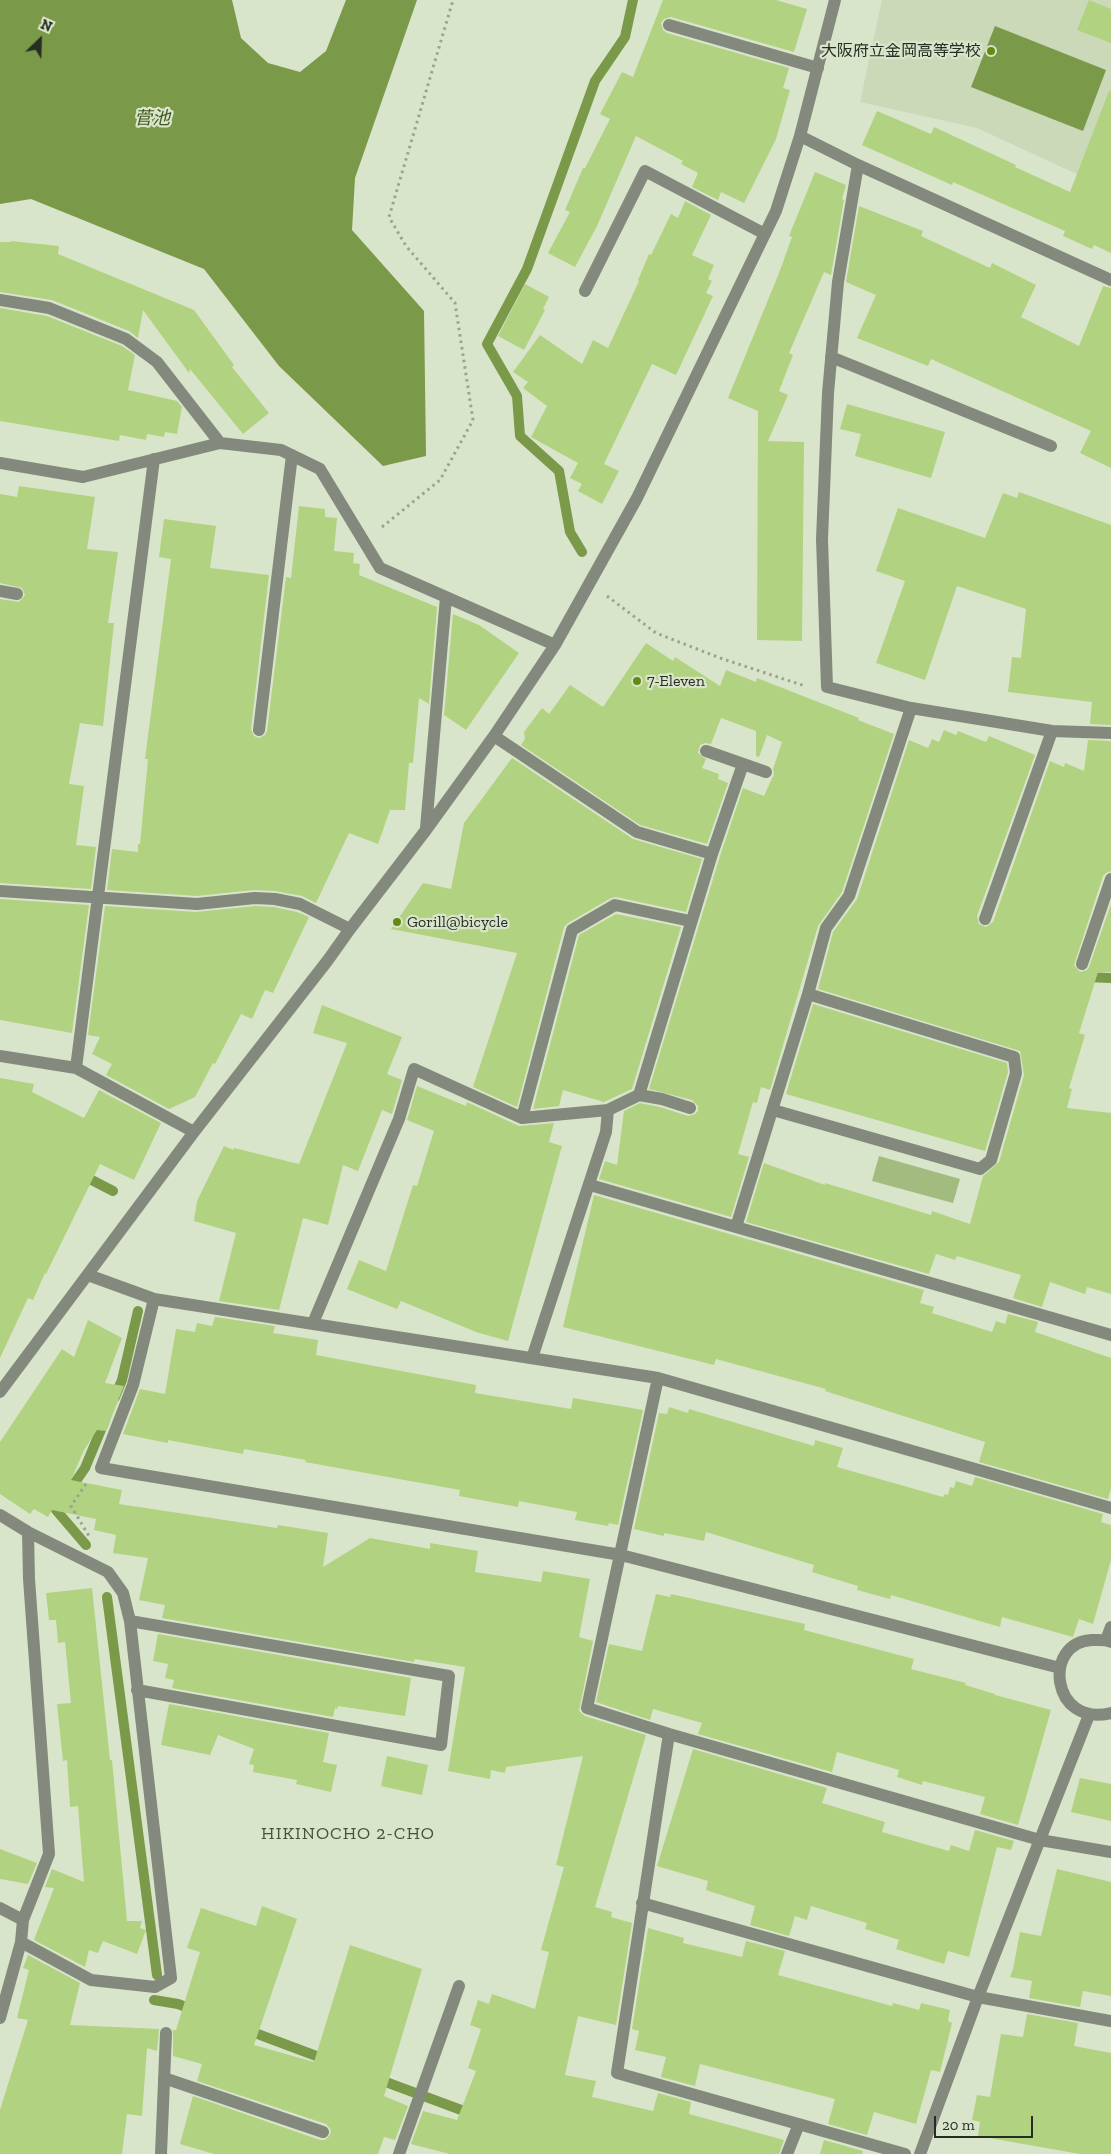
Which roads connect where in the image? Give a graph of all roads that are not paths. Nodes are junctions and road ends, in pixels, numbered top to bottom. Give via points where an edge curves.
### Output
1 (835, 0) edge
2 (668, 25) dead end
3 (818, 68) junction
4 (800, 136) junction
5 (858, 165) junction
6 (765, 234) junction
7 (1111, 280) edge
8 (585, 291) dead end
9 (0, 300) edge
10 (832, 357) junction
11 (220, 442) junction
12 (1051, 446) dead end
13 (292, 455) junction
14 (154, 459) junction
15 (0, 463) edge
16 (0, 591) edge
17 (18, 594) dead end
18 (446, 597) junction
19 (554, 645) junction
20 (911, 708) junction
21 (259, 730) dead end
22 (1052, 731) junction
23 (1111, 733) edge
24 (494, 736) junction
25 (706, 751) dead end
26 (743, 764) junction
27 (766, 772) dead end
28 (426, 830) junction
29 (712, 854) junction
30 (1111, 879) edge
31 (0, 891) edge
32 (98, 899) junction
33 (985, 919) dead end
34 (690, 922) junction
35 (350, 929) junction
36 (1082, 964) dead end
37 (808, 994) junction
38 (0, 1056) edge
39 (76, 1068) junction
40 (639, 1095) junction
41 (690, 1108) dead end
42 (608, 1110) junction
43 (773, 1110) junction
44 (522, 1118) junction
45 (194, 1132) junction
46 (590, 1185) junction
47 (736, 1227) junction
48 (88, 1274) junction
49 (154, 1299) junction
50 (313, 1323) junction
51 (1111, 1335) edge
52 (532, 1358) junction
53 (658, 1378) junction
54 (0, 1392) edge
55 (1111, 1508) edge
56 (0, 1515) edge
57 (28, 1532) junction
58 (621, 1555) junction
59 (130, 1620) junction
60 (1111, 1627) edge
61 (1108, 1641) edge
62 (1060, 1668) junction
63 (137, 1690) junction
64 (1111, 1713) edge
65 (1088, 1715) junction
66 (669, 1734) junction
67 (1040, 1840) junction
68 (1111, 1852) edge
69 (642, 1903) junction
70 (0, 1908) edge
71 (23, 1920) junction
72 (20, 1942) junction
73 (459, 1986) dead end
74 (978, 1997) junction
75 (0, 2018) edge
76 (1111, 2021) edge
77 (166, 2033) dead end
78 (164, 2078) junction
79 (798, 2124) junction
80 (323, 2132) dead end
81 (161, 2154) edge
82 (399, 2154) edge
83 (787, 2154) edge
84 (905, 2154) edge
85 (920, 2154) edge

1 - 3 street
2 - 3 street
3 - 4 street
4 - 5 street
4 - 6 street via 776,211
5 - 7 street
5 - 10 street via 838,282
6 - 8 street via 645,171
6 - 19 street via 637,498
9 - 11 street via 49,308 126,339 157,362
10 - 12 street
10 - 20 street via 822,539 827,687
11 - 13 street via 281,450
11 - 14 street
13 - 18 street via 320,469 380,568
13 - 21 street
14 - 15 street via 83,478
14 - 32 street
16 - 17 street
18 - 19 street
18 - 28 street
19 - 24 street
20 - 22 street
20 - 37 street via 849,896 826,928
22 - 23 street
22 - 33 street
24 - 28 street
24 - 29 street via 637,832
25 - 26 street
26 - 27 street
26 - 29 street
28 - 35 street
29 - 34 street
30 - 36 street
31 - 32 street
32 - 35 street via 197,904 275,899 300,904
32 - 39 street
34 - 40 street
34 - 44 street via 615,905 572,930
35 - 45 street
37 - 43 street
37 - 43 street via 1014,1057 1016,1073 991,1160 980,1169
38 - 39 street
39 - 45 street
40 - 41 street
40 - 42 street
42 - 44 street
42 - 46 street via 606,1132
43 - 47 street
44 - 50 street via 414,1069 399,1119
45 - 48 street
46 - 47 street
46 - 52 street
47 - 51 street
48 - 49 street
48 - 54 street
49 - 50 street
49 - 58 street via 133,1385 101,1468
50 - 52 street
52 - 53 street
53 - 55 street
53 - 58 street
56 - 57 street
57 - 59 street via 108,1572 124,1593
57 - 71 street via 49,1854
58 - 62 street
58 - 66 street via 587,1708
59 - 63 street
59 - 63 street via 449,1676 442,1745
60 - 61 street
61 - 62 street via 1086,1641 1073,1647
62 - 65 street via 1061,1690 1067,1701
63 - 72 street via 171,1978 155,1987 91,1980
64 - 65 street
65 - 67 street
66 - 67 street
66 - 69 street
67 - 68 street
67 - 74 street
69 - 74 street
69 - 79 street via 617,2073
70 - 71 street
71 - 72 street
72 - 75 street
73 - 82 street
74 - 76 street
74 - 85 street
77 - 78 street
78 - 80 street
78 - 81 street
79 - 83 street
79 - 84 street

